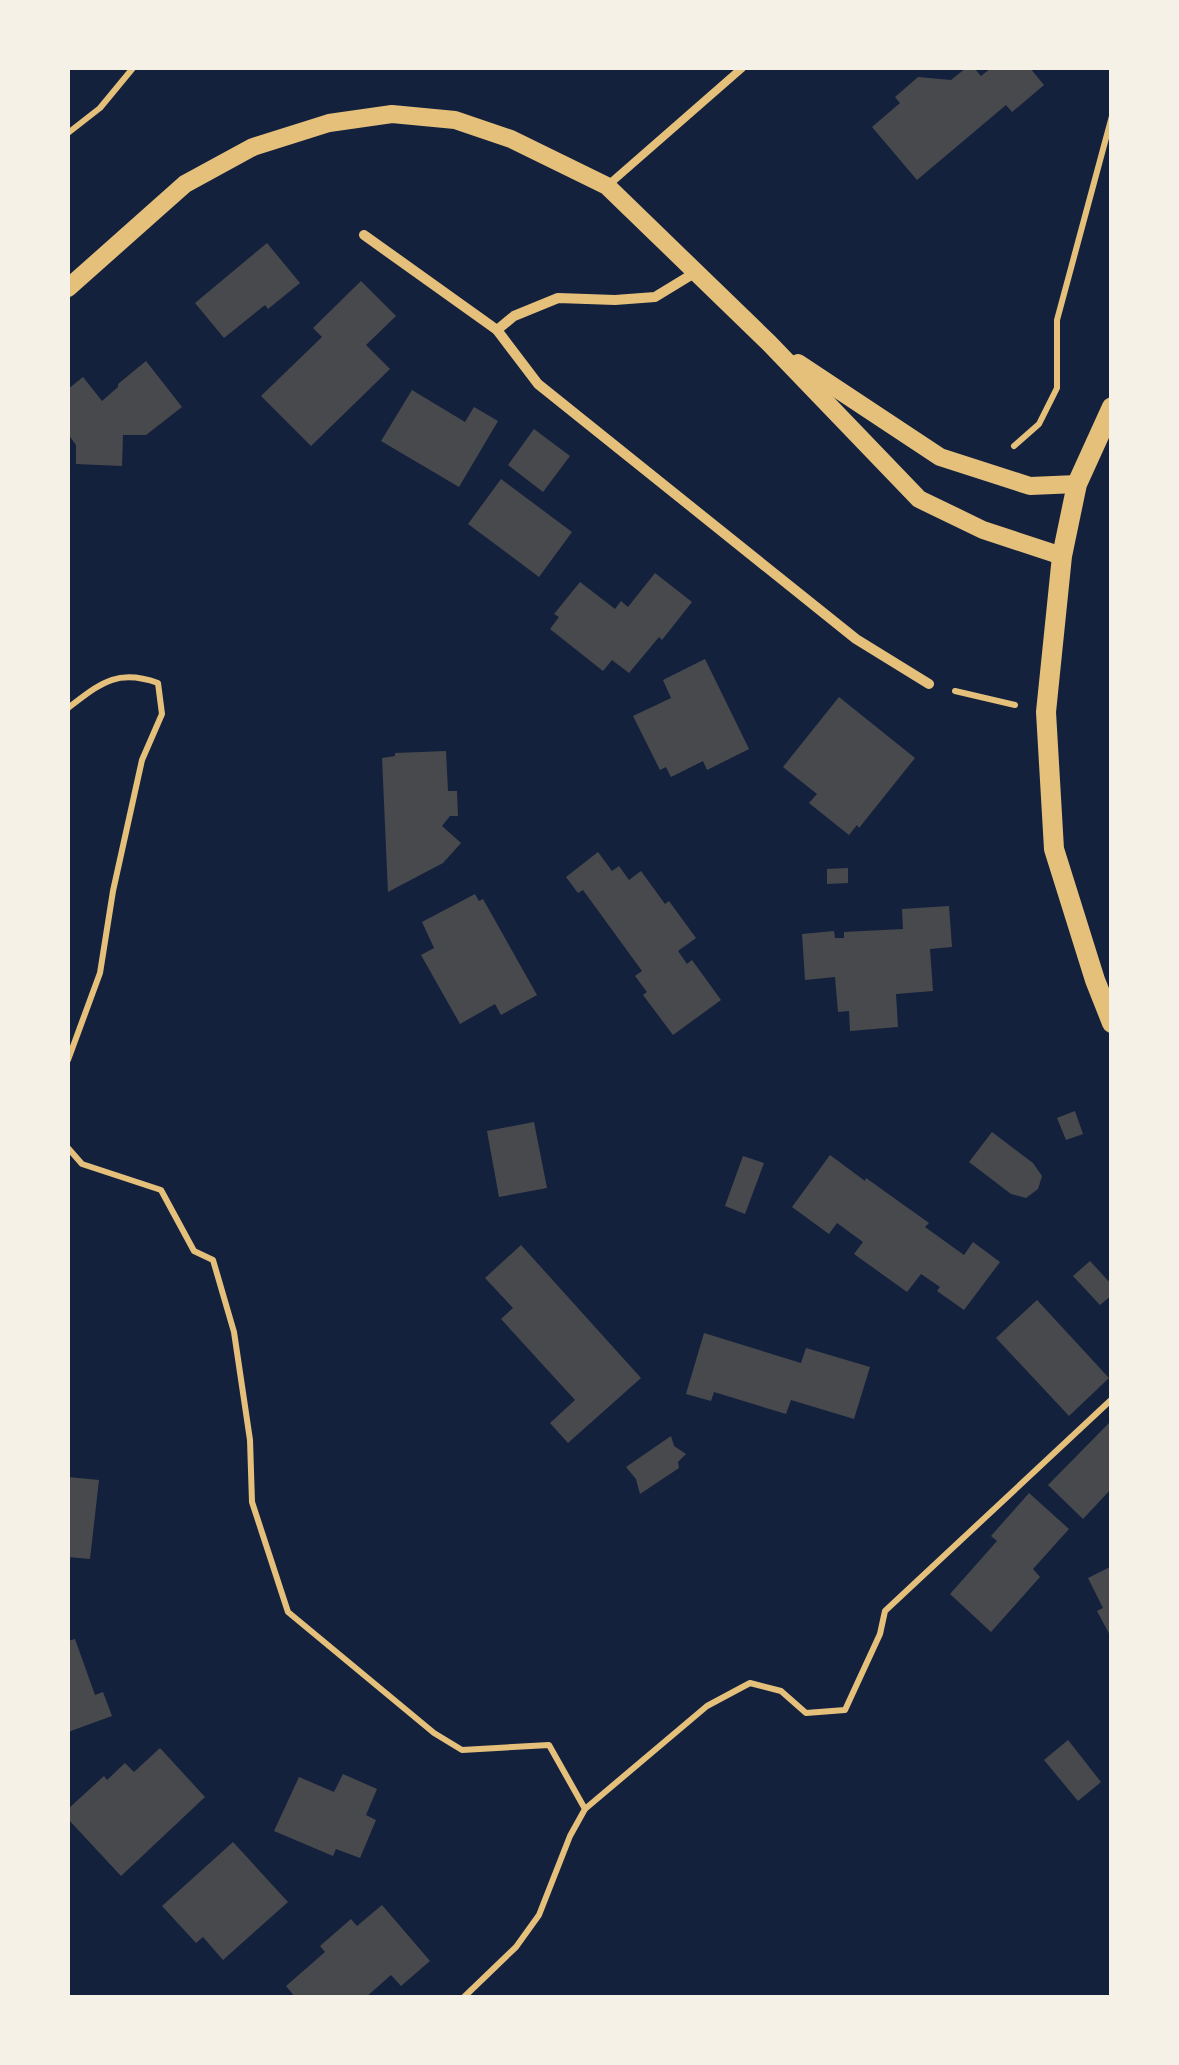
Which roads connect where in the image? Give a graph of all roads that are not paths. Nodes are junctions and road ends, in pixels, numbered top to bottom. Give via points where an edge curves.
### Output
1 (742, 68) edge
2 (607, 186) junction
3 (364, 235) dead end
4 (696, 272) junction
5 (68, 288) edge
6 (497, 330) junction
7 (769, 343) junction
8 (1112, 406) edge
9 (1077, 484) junction
10 (1062, 556) junction
11 (930, 684) road end
12 (1112, 1023) edge

1 - 2 lane
2 - 4 street
2 - 5 street via 456,120 392,114 329,123 253,148 186,184
3 - 6 street
4 - 6 street via 655,297 558,298
4 - 7 street
6 - 11 street via 538,384 856,638
7 - 9 street via 940,457 1030,486
7 - 10 street via 919,499 983,530
8 - 9 main road
9 - 10 main road
10 - 12 main road via 1046,712 1054,848

